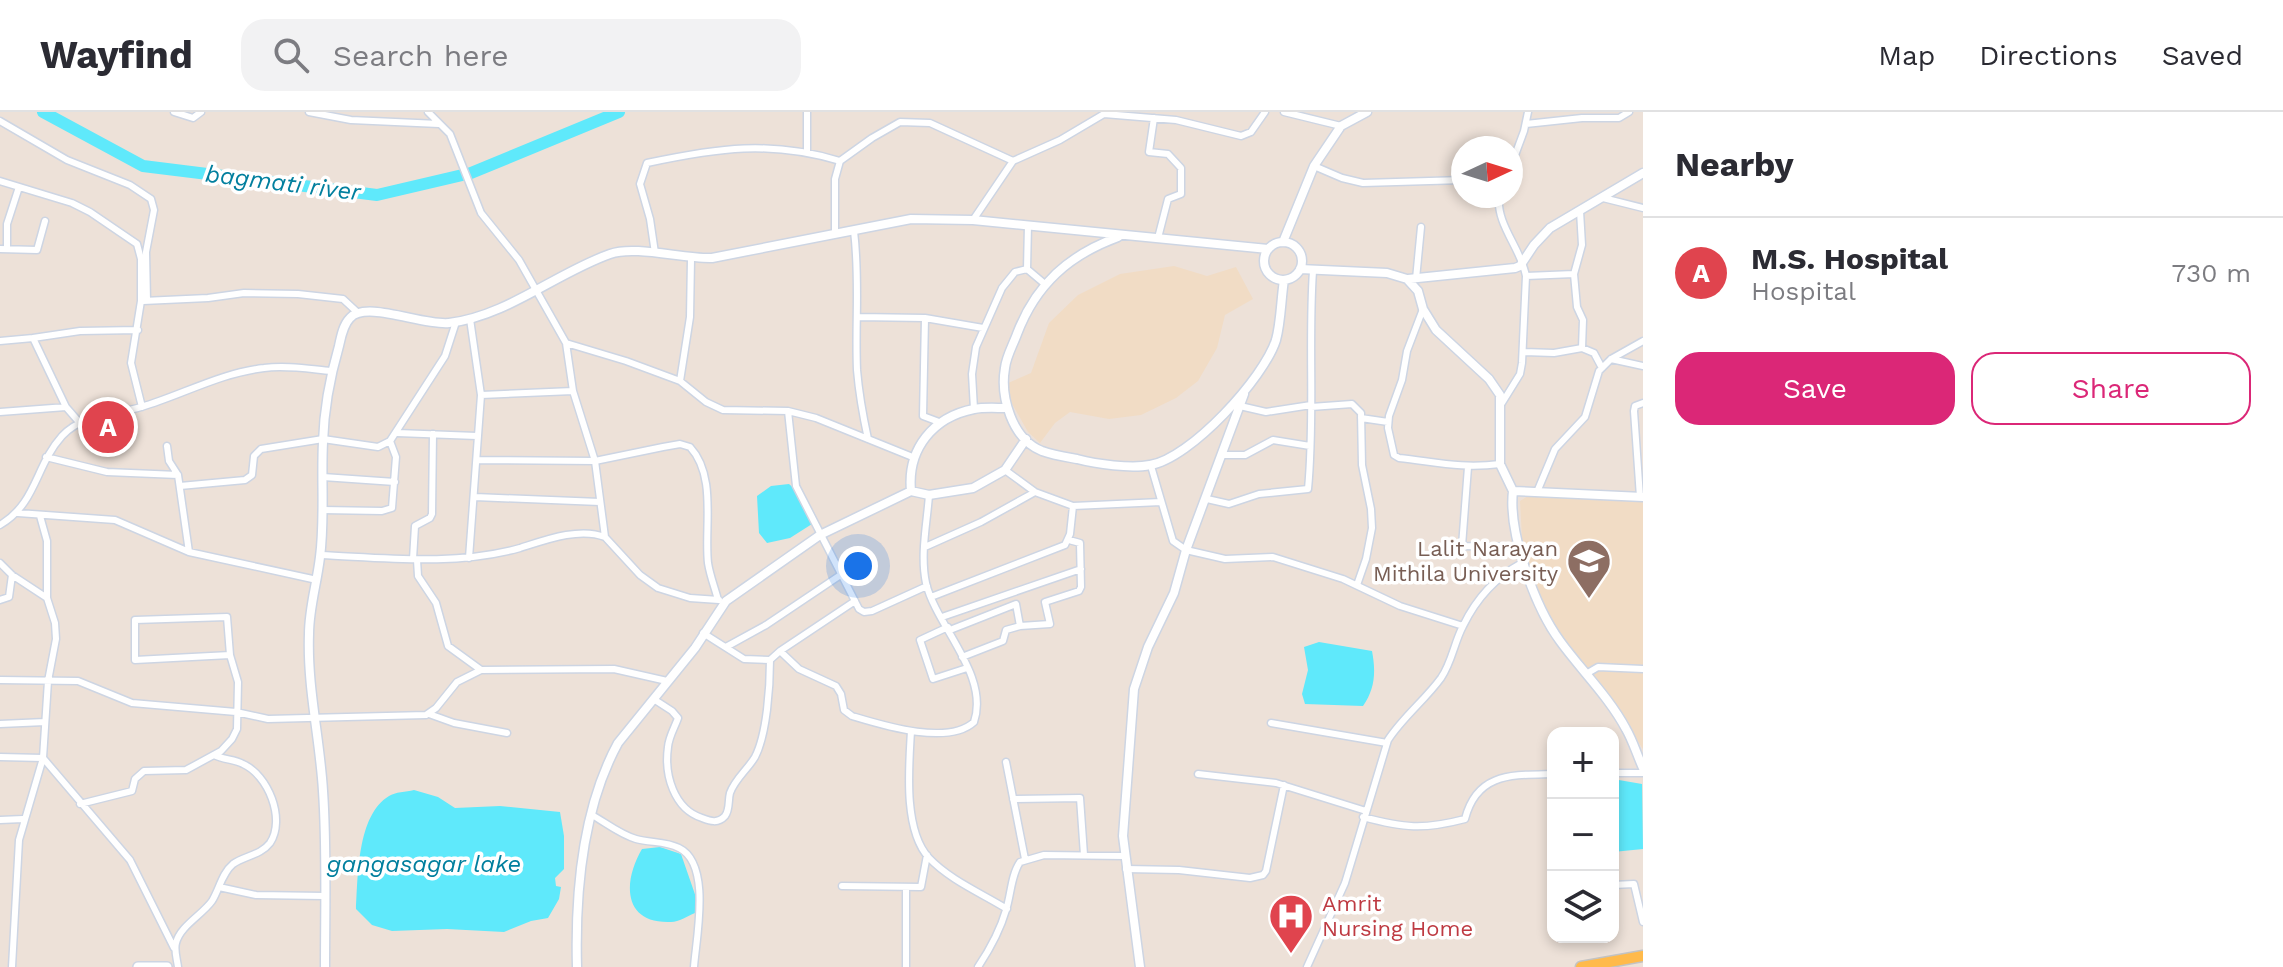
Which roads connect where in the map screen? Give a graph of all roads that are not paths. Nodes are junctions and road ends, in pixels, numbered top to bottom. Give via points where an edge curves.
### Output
1 (174, 112) edge
2 (201, 112) edge
3 (309, 112) edge
4 (428, 112) edge
5 (807, 112) edge
6 (933, 112) edge
7 (1265, 112) edge
8 (1284, 112) edge
9 (1367, 112) edge
10 (1528, 112) edge
11 (1629, 112) edge
12 (1104, 113) edge
13 (1323, 116) edge
14 (1154, 118) junction
15 (0, 121) edge
16 (930, 123) junction
17 (439, 124) junction
18 (1526, 124) junction
19 (1341, 126) junction
20 (1522, 136) edge
21 (807, 151) junction
22 (840, 161) junction
23 (1013, 161) junction
24 (1314, 166) junction
25 (1643, 173) edge
26 (1451, 180) edge
27 (0, 181) edge
28 (19, 187) junction
29 (1603, 198) junction
30 (1500, 208) edge
31 (1643, 208) edge
32 (1580, 211) junction
33 (973, 220) junction
34 (45, 221) dead end
35 (1028, 225) junction
36 (1421, 227) dead end
37 (854, 231) junction
38 (835, 234) junction
39 (1121, 236) junction
40 (1158, 238) junction
41 (1283, 242) junction
42 (4, 249) edge
43 (1268, 249) junction
44 (655, 253) junction
45 (691, 259) junction
46 (1523, 261) junction
47 (1027, 269) junction
48 (1300, 269) junction
49 (1313, 271) junction
50 (1574, 274) junction
51 (1526, 276) junction
52 (1411, 279) junction
53 (1284, 280) junction
54 (1046, 285) junction
55 (537, 289) junction
56 (144, 301) junction
57 (1423, 309) junction
58 (357, 312) junction
59 (858, 317) junction
60 (925, 318) junction
61 (470, 319) junction
62 (456, 322) junction
63 (983, 328) junction
64 (138, 330) junction
65 (33, 338) junction
66 (0, 341) edge
67 (1643, 341) edge
68 (566, 343) junction
69 (1582, 348) junction
70 (1523, 352) junction
71 (1611, 359) junction
72 (1643, 366) edge
73 (1602, 368) junction
74 (331, 371) junction
75 (680, 381) junction
76 (1246, 390) junction
77 (573, 391) junction
78 (481, 395) junction
79 (1502, 403) junction
80 (1643, 403) edge
81 (1240, 406) junction
82 (1311, 406) junction
83 (66, 407) junction
84 (142, 407) junction
85 (1006, 408) junction
86 (974, 409) junction
87 (788, 411) junction
88 (0, 412) edge
89 (1361, 418) junction
90 (79, 422) junction
91 (939, 422) junction
92 (1388, 422) junction
93 (397, 433) junction
94 (433, 434) junction
95 (477, 436) junction
96 (323, 439) junction
97 (868, 439) junction
98 (1026, 439) junction
99 (390, 441) junction
100 (167, 446) dead end
101 (1310, 446) junction
102 (1221, 455) junction
103 (46, 457) junction
104 (915, 458) junction
105 (477, 460) junction
106 (595, 461) junction
107 (1500, 464) junction
108 (1151, 466) junction
109 (1468, 467) junction
110 (1005, 470) junction
111 (178, 475) junction
112 (323, 477) junction
113 (395, 482) junction
114 (180, 486) junction
115 (911, 491) junction
116 (1513, 491) junction
117 (1035, 492) junction
118 (1537, 492) junction
119 (929, 495) junction
120 (475, 497) junction
121 (1642, 497) edge
122 (1207, 499) junction
123 (600, 502) junction
124 (1161, 502) junction
125 (1073, 506) junction
126 (322, 510) junction
127 (18, 513) junction
128 (40, 516) junction
129 (0, 525) edge
130 (820, 535) junction
131 (605, 537) junction
132 (1069, 540) junction
133 (925, 547) junction
134 (1520, 547) junction
135 (1186, 550) junction
136 (189, 552) junction
137 (321, 555) junction
138 (469, 558) junction
139 (415, 560) junction
140 (0, 563) edge
141 (1522, 563) junction
142 (1081, 569) junction
143 (842, 574) junction
144 (12, 575) junction
145 (317, 580) junction
146 (1357, 585) junction
147 (927, 586) junction
148 (931, 597) junction
149 (47, 598) junction
150 (0, 600) edge
151 (722, 600) junction
152 (855, 601) junction
153 (942, 617) junction
154 (1020, 626) junction
155 (1463, 626) junction
156 (949, 629) junction
157 (703, 633) junction
158 (726, 647) junction
159 (780, 651) junction
160 (230, 655) junction
161 (962, 657) junction
162 (770, 660) junction
163 (967, 668) junction
164 (1643, 669) edge
165 (481, 670) junction
166 (1586, 674) junction
167 (0, 680) edge
168 (48, 681) junction
169 (667, 681) junction
170 (655, 700) junction
171 (236, 712) junction
172 (429, 714) junction
173 (316, 718) junction
174 (45, 722) junction
175 (1271, 723) dead end
176 (0, 724) edge
177 (911, 731) junction
178 (507, 733) dead end
179 (1387, 743) junction
180 (214, 755) junction
181 (0, 757) edge
182 (43, 758) junction
183 (1006, 762) dead end
184 (1643, 771) edge
185 (1619, 773) edge
186 (1198, 774) dead end
187 (1547, 774) edge
188 (1284, 785) junction
189 (1013, 799) junction
190 (80, 804) junction
191 (1364, 814) junction
192 (592, 815) junction
193 (23, 819) junction
194 (0, 820) edge
195 (927, 855) junction
196 (1084, 855) junction
197 (1125, 856) junction
198 (1025, 859) junction
199 (1126, 869) junction
200 (1619, 885) edge
201 (842, 886) dead end
202 (219, 887) junction
203 (906, 888) junction
204 (324, 896) junction
205 (1007, 909) junction
206 (1643, 922) edge
207 (176, 951) junction
208 (1643, 956) edge
209 (1618, 964) edge
210 (159, 966) edge
211 (12, 967) edge
212 (138, 967) edge
213 (167, 967) edge
214 (178, 967) edge
215 (325, 967) edge
216 (577, 967) edge
217 (694, 967) edge
218 (906, 967) edge
219 (978, 967) edge
220 (1140, 967) edge
221 (1307, 967) edge
222 (1581, 967) edge

1 - 2 street via 193,118
3 - 17 street via 351,120
4 - 17 street
5 - 21 street
6 - 16 street
7 - 14 street via 1251,132 1241,136
8 - 13 street
9 - 19 street
10 - 18 street
11 - 18 street via 1619,118
12 - 14 street
12 - 23 street
13 - 19 street
14 - 40 street via 1149,152 1168,154 1181,168 1181,194 1168,199
15 - 56 street via 151,199
16 - 22 street via 891,126
16 - 23 street
17 - 55 street via 450,134 481,213
18 - 20 street
19 - 24 street
21 - 22 street
21 - 44 street via 745,147 647,163 640,184
22 - 38 street
23 - 33 street
24 - 26 street via 1363,183
24 - 41 street
25 - 29 street
27 - 28 street
28 - 42 street
28 - 56 street via 72,203 134,241 140,249
29 - 31 street
29 - 32 street
30 - 46 street
32 - 46 street via 1550,228
32 - 50 street via 1582,245
33 - 35 street
33 - 37 street via 911,219
34 - 42 street via 39,249
35 - 39 street
35 - 47 street
36 - 52 street
37 - 38 street
37 - 59 street
38 - 45 street
39 - 40 street
39 - 54 street via 1090,247
40 - 43 street
41 - 43 street
41 - 48 street via 1300,253
43 - 53 street via 1266,269
44 - 45 street
44 - 55 street via 612,252
45 - 75 street via 690,317
46 - 51 street
46 - 52 street via 1509,270
47 - 54 street
47 - 63 street via 1015,272 1002,288
48 - 49 street
48 - 53 street
49 - 52 street via 1387,273
49 - 82 street
50 - 51 street
50 - 69 street via 1583,320
51 - 70 street
52 - 57 street
53 - 76 street via 1275,341
54 - 85 street via 1026,310 1005,367
55 - 61 street
55 - 68 street
56 - 58 street via 260,292 343,299
56 - 64 street
57 - 79 street via 1436,330 1496,387
57 - 92 street
58 - 62 street
58 - 74 street via 346,323
59 - 60 street
59 - 97 street via 859,395
60 - 63 street
60 - 91 street via 923,416
61 - 62 street
61 - 78 street
62 - 93 street via 445,356
63 - 86 street via 972,374
64 - 65 street
64 - 84 street via 131,363
65 - 66 street
65 - 83 street
67 - 71 street
68 - 75 street
68 - 77 street
69 - 70 street
69 - 73 street via 1594,353
70 - 79 street via 1520,374
71 - 72 street
71 - 73 street
73 - 118 street via 1585,417 1555,449
74 - 84 street via 251,370
74 - 96 street
75 - 87 street via 723,410
76 - 81 street
76 - 108 street via 1209,429
77 - 78 street
77 - 106 street
78 - 95 street
79 - 107 street
80 - 121 street via 1634,411
81 - 82 street via 1266,412
81 - 102 street
82 - 89 street via 1352,404
82 - 101 street
83 - 88 street
83 - 90 street
84 - 90 street
85 - 86 street
85 - 98 street
86 - 91 street
87 - 97 street
87 - 130 street via 796,486
89 - 92 street
89 - 146 street via 1372,528
90 - 103 street
91 - 104 street
92 - 109 street via 1399,458
93 - 94 street
93 - 99 street
94 - 95 street
94 - 139 street via 432,514 415,526
95 - 105 street
96 - 99 street via 378,447
96 - 112 street
96 - 114 street via 261,449 245,480
97 - 104 street
98 - 108 street via 1040,450 1092,463
98 - 110 street
99 - 113 street via 396,453
100 - 111 street
101 - 102 street via 1273,440 1245,455
101 - 122 street via 1307,491 1259,494 1229,504
102 - 122 street
103 - 111 street via 107,472
103 - 127 street
104 - 115 street via 909,472
105 - 106 street
105 - 120 street
106 - 123 street
106 - 151 street via 676,445 694,451 709,503 708,564
107 - 109 street
107 - 116 street
108 - 124 street
109 - 134 street via 1462,546
110 - 117 street
110 - 119 street via 973,488
111 - 114 street
112 - 113 street
112 - 126 street
113 - 126 street via 390,510
114 - 136 street
115 - 119 street
115 - 130 street
116 - 118 street
116 - 134 street
117 - 125 street
117 - 133 street
118 - 121 street
119 - 133 street
120 - 123 street
120 - 138 street
122 - 135 street
123 - 131 street
124 - 125 street
124 - 135 street via 1173,541
125 - 132 street
126 - 137 street
127 - 128 street
127 - 129 street
128 - 136 street via 115,520
128 - 149 street via 47,541
130 - 143 street
130 - 151 street
131 - 138 street via 581,534
131 - 151 street via 658,588
132 - 142 street via 1080,543
132 - 148 street via 1059,549
133 - 147 street
134 - 141 street
135 - 146 street via 1225,559 1273,557
135 - 197 street via 1134,689
136 - 145 street
137 - 139 street
137 - 145 street
138 - 139 street
139 - 165 street via 418,576 436,603 448,646
140 - 144 street
141 - 155 street via 1484,592
141 - 166 street via 1557,637
142 - 153 street
142 - 154 street via 1079,591 1045,602 1050,624
143 - 152 street
143 - 158 street
144 - 149 street
144 - 150 street via 9,597
145 - 173 street via 308,636
146 - 155 street via 1400,606
147 - 148 street
147 - 152 street via 867,613
148 - 153 street
149 - 168 street via 56,631
151 - 157 street
152 - 159 street
153 - 156 street
154 - 156 street via 1016,604
154 - 161 street via 1006,630 1003,641
155 - 179 street via 1441,678
156 - 161 street
156 - 163 street via 920,640 933,679
157 - 158 street
157 - 169 street
158 - 162 street via 744,659
159 - 162 street
159 - 177 street via 799,669 836,686 844,710 852,716
160 - 160 street via 227,617 135,620 135,660
160 - 171 street via 238,682
161 - 163 street
162 - 170 street via 760,744 732,789 726,816 716,821 684,810 675,795 667,759 678,718
163 - 177 street via 977,704 974,722 951,733
164 - 166 street via 1598,667
165 - 169 street via 614,669
165 - 172 street via 457,682
166 - 184 street via 1626,728
167 - 168 street
168 - 171 street via 78,681 132,703
168 - 174 street
169 - 170 street
170 - 192 street via 618,743
171 - 173 street via 268,719
171 - 180 street via 232,739
172 - 173 street
172 - 178 street
173 - 204 street via 324,794
174 - 176 street
174 - 182 street
175 - 179 street
177 - 195 street via 910,801
179 - 191 street
180 - 190 street via 186,770 144,771 133,790
180 - 202 street via 243,764 266,786 276,825 270,843 234,863
181 - 182 street
182 - 190 street
182 - 193 street
183 - 189 street
184 - 185 street
186 - 188 street
187 - 191 street via 1499,777 1469,801 1465,819 1440,826 1401,827
188 - 191 street
188 - 199 street via 1263,875
189 - 196 street via 1080,798
189 - 198 street
190 - 207 street via 130,860
191 - 221 street via 1345,883
192 - 216 street via 576,923
192 - 217 street via 629,837 678,847 690,858 700,904
193 - 194 street
193 - 211 street
195 - 203 street via 923,885
195 - 205 street via 945,872
196 - 197 street
196 - 198 street
197 - 199 street
198 - 205 street via 1015,869
199 - 220 street
200 - 206 street via 1634,884
201 - 203 street
202 - 204 street via 256,895
202 - 207 street via 178,937
203 - 218 street
204 - 215 street
205 - 219 street
207 - 214 street
208 - 209 main road
209 - 222 main road
210 - 212 main road
210 - 213 main road

